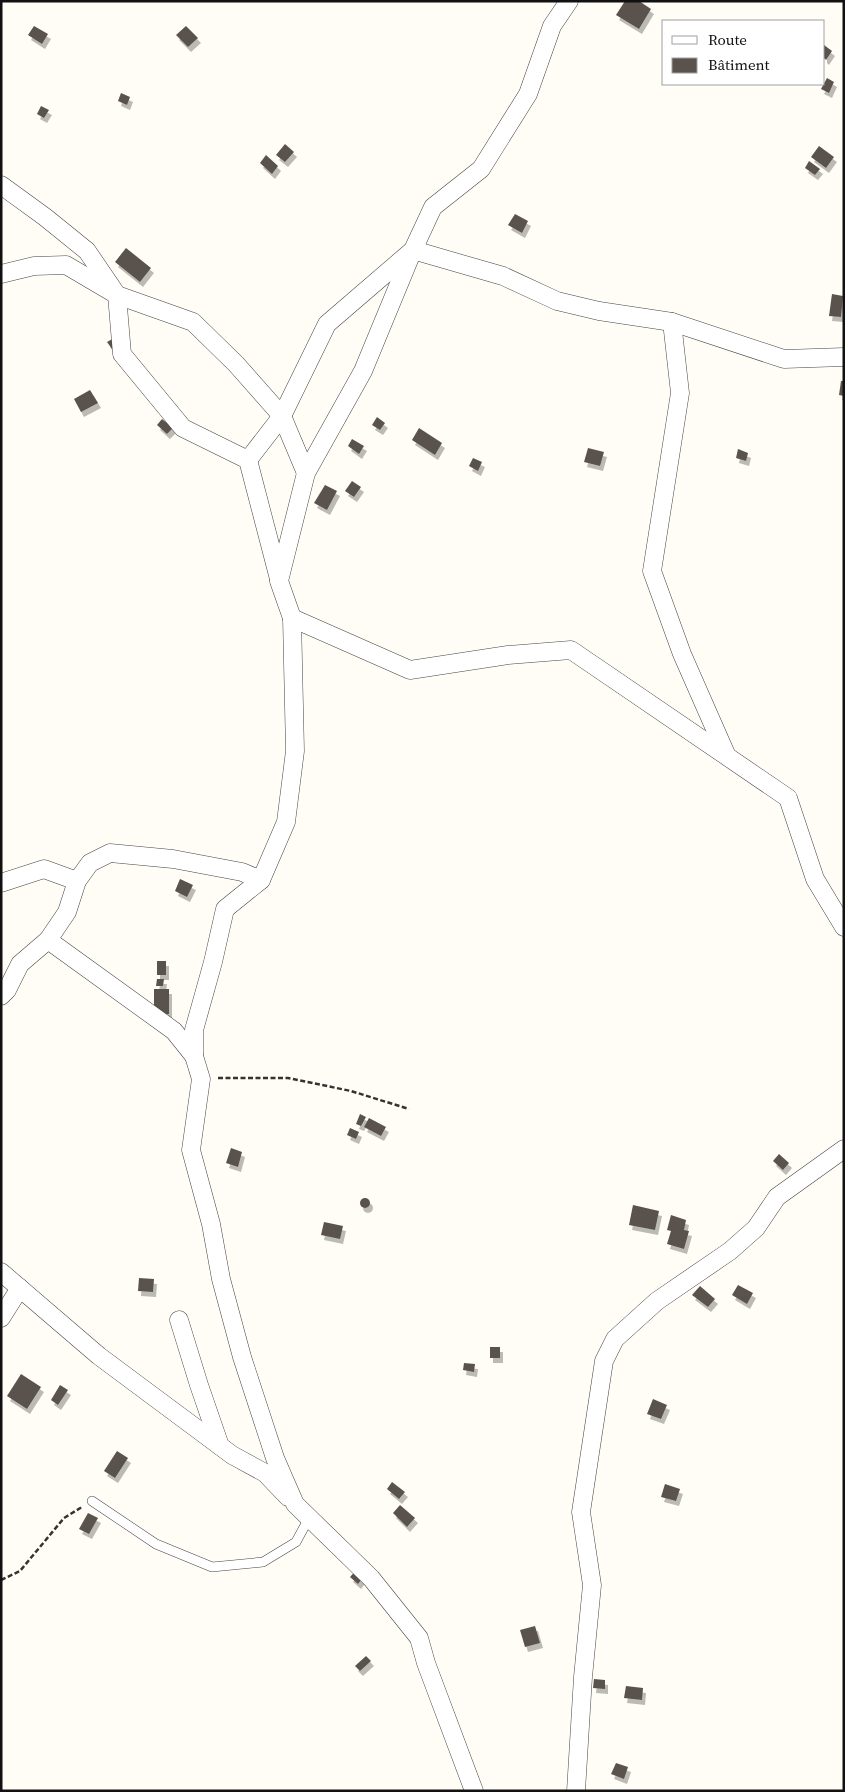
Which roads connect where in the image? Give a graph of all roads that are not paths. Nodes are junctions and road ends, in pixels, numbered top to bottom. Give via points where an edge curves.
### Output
1 (568, 1) edge
2 (1, 185) edge
3 (413, 250) junction
4 (1, 274) edge
5 (117, 295) junction
6 (672, 322) junction
7 (844, 356) edge
8 (282, 416) junction
9 (248, 460) junction
10 (306, 473) junction
11 (279, 581) junction
12 (292, 618) junction
13 (726, 754) junction
14 (261, 880) junction
15 (77, 881) junction
16 (1, 883) edge
17 (844, 927) edge
18 (48, 940) junction
19 (1, 996) edge
20 (194, 1056) junction
21 (844, 1150) edge
22 (1, 1272) edge
23 (20, 1288) junction
24 (1, 1318) edge
25 (179, 1320) dead end
26 (220, 1446) junction
27 (92, 1501) road end
28 (295, 1504) junction
29 (309, 1518) junction
30 (474, 1791) edge
31 (576, 1791) edge

1 - 3 street via 552,26 528,94 480,169 433,206
2 - 5 street via 87,251
3 - 6 street via 503,276 557,301 599,312
3 - 8 street via 326,324
3 - 10 street via 363,371
4 - 5 street via 34,266 66,265
5 - 8 street via 193,322
5 - 9 street via 122,354 183,428
6 - 7 street via 784,359
6 - 13 street via 680,393 652,571 682,654
8 - 9 street
8 - 10 street
9 - 11 street
10 - 11 street
11 - 12 street
12 - 13 street via 410,670 508,655 570,650
12 - 14 street via 295,751 286,822
13 - 17 street via 788,798 815,878
14 - 15 street via 242,872 174,859 110,853 90,863
14 - 20 street via 225,909 194,1030
15 - 16 street via 44,869
15 - 18 street via 67,912
18 - 19 street via 20,964
18 - 20 street via 174,1031
20 - 28 street via 201,1079 191,1150 242,1358 275,1458
21 - 31 street via 777,1197 756,1228 730,1251 657,1301 615,1339 604,1361 581,1512 592,1585
22 - 23 street
23 - 24 street
23 - 26 street via 99,1356
25 - 26 street
26 - 28 street via 265,1473
27 - 29 lane via 156,1544 212,1567 263,1562 296,1542
28 - 29 street
29 - 30 street via 371,1578 419,1638

